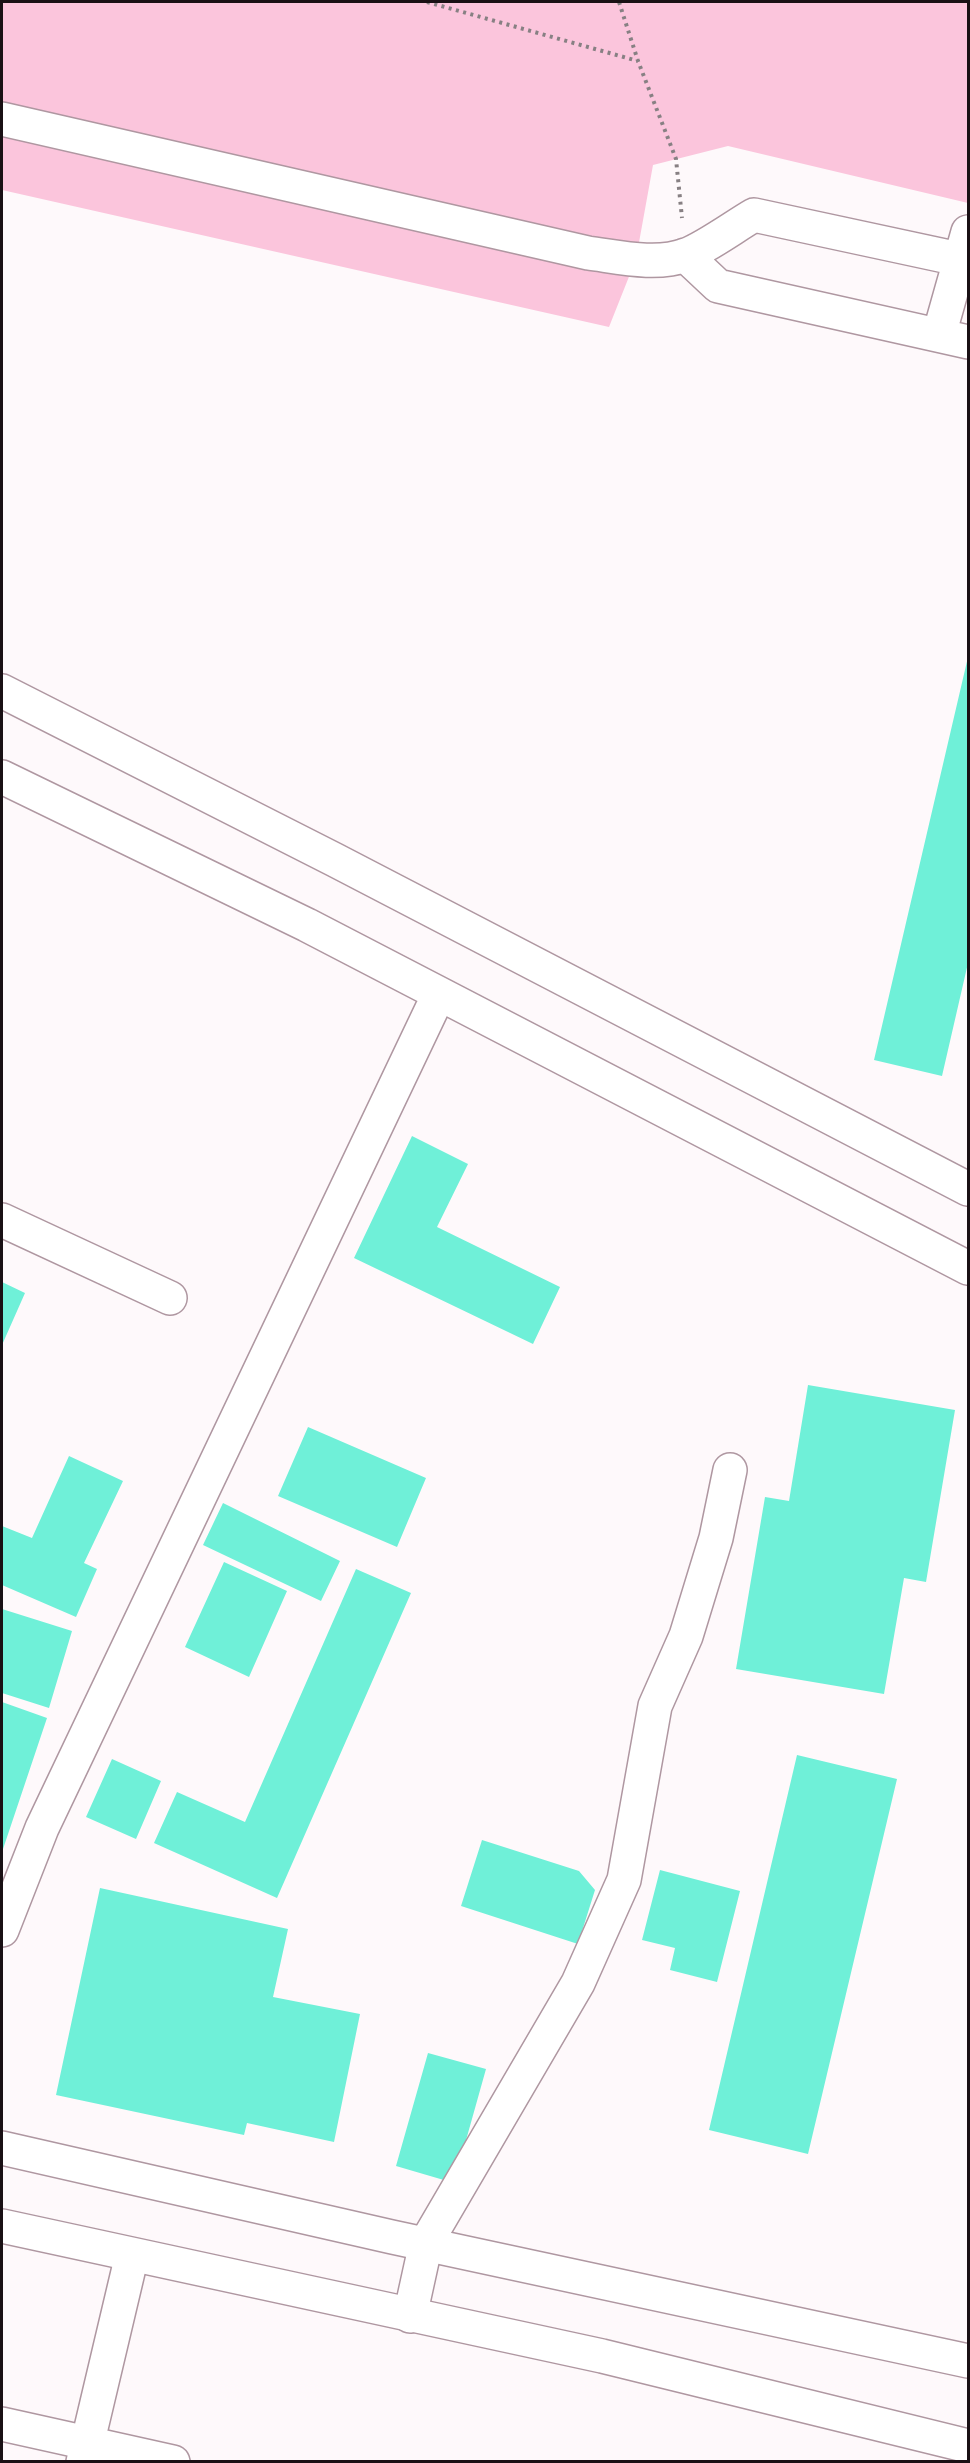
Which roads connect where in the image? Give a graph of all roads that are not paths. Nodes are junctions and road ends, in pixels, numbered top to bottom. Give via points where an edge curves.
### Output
1 (2, 118) edge
2 (966, 251) edge
3 (685, 255) junction
4 (954, 339) edge
5 (2, 691) edge
6 (2, 777) edge
7 (439, 994) junction
8 (969, 1190) edge
9 (2, 1220) edge
10 (969, 1268) edge
11 (170, 1298) dead end
12 (730, 1470) dead end
13 (2, 1930) edge
14 (2, 2148) edge
15 (2, 2226) edge
16 (426, 2243) junction
17 (132, 2255) junction
18 (410, 2316) junction
19 (969, 2361) edge
20 (2, 2424) edge
21 (969, 2446) edge
22 (85, 2452) edge
23 (173, 2462) edge

1 - 3 street via 588,253 636,259
2 - 3 street via 754,215
2 - 4 street
3 - 4 street via 717,286
5 - 8 street
6 - 7 street via 307,925
7 - 10 street
7 - 13 street via 48,1817
9 - 11 street
12 - 16 street via 716,1538 686,1636 655,1706 624,1880 578,1983
14 - 16 street
15 - 17 street
16 - 18 street
16 - 19 street
17 - 18 street
17 - 22 street
18 - 21 street via 602,2356
20 - 22 street
22 - 23 street

